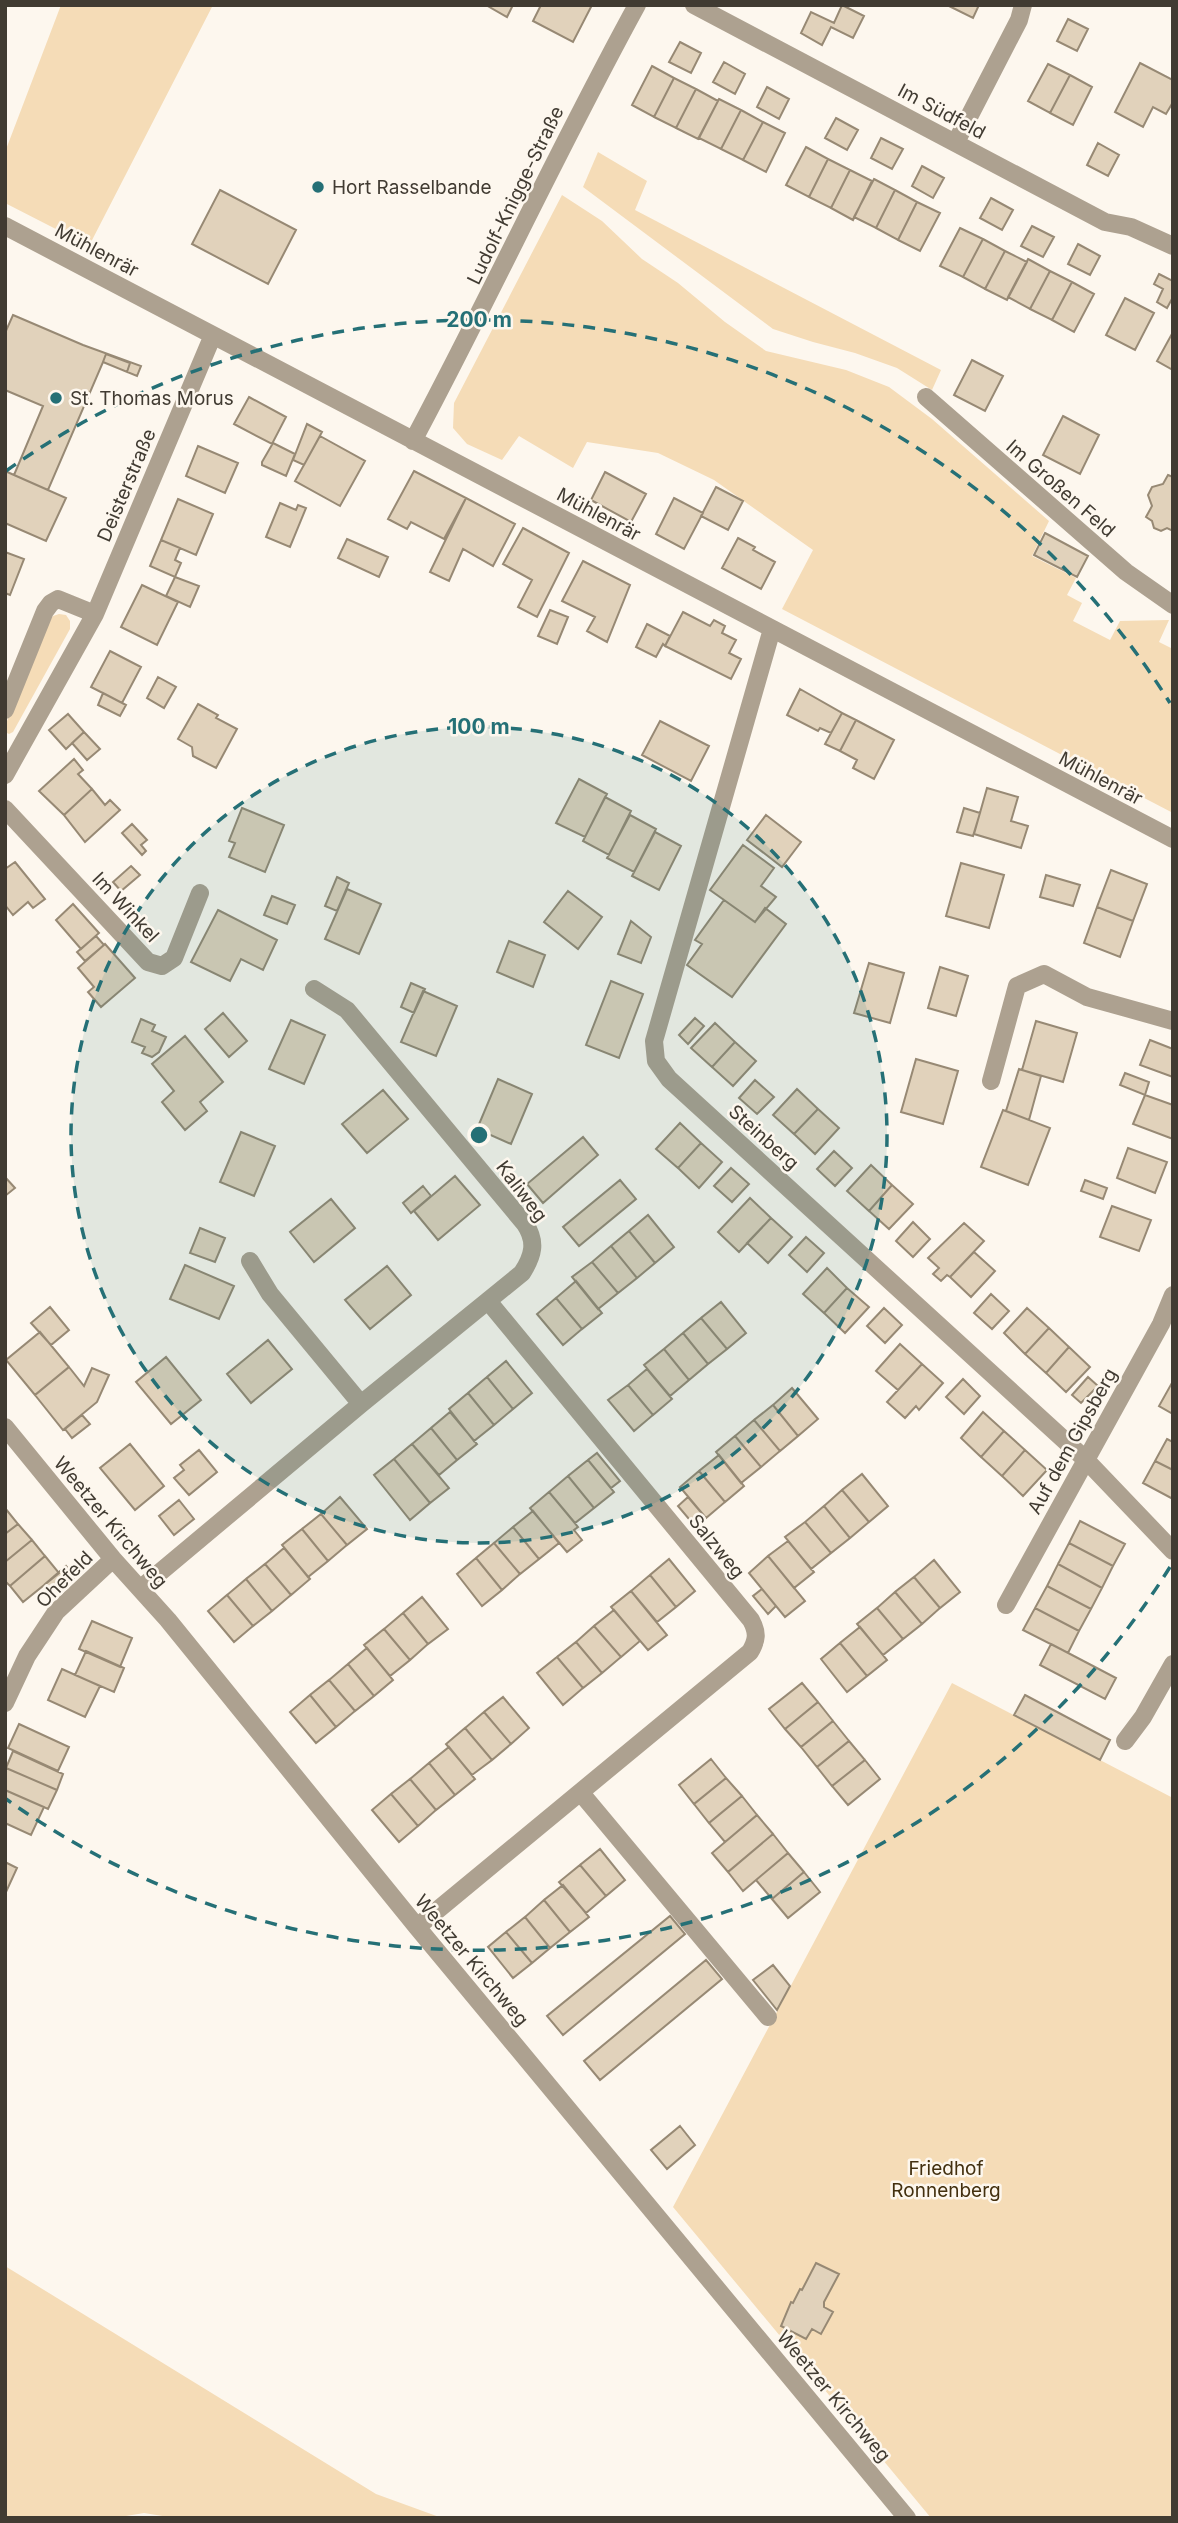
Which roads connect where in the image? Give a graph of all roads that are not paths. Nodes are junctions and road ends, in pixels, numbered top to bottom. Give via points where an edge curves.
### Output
1 (637, 5) edge
2 (694, 5) edge
3 (1023, 5) edge
4 (956, 142) junction
5 (5, 226) edge
6 (1173, 246) edge
7 (213, 335) junction
8 (926, 397) dead end
9 (412, 441) junction
10 (1173, 605) edge
11 (95, 614) junction
12 (772, 629) junction
13 (5, 709) edge
14 (5, 775) edge
15 (5, 809) edge
16 (1173, 839) edge
17 (200, 893) dead end
18 (314, 989) dead end
19 (1173, 1021) edge
20 (991, 1081) dead end
21 (250, 1261) dead end
22 (1173, 1295) edge
23 (488, 1301) junction
24 (361, 1404) junction
25 (5, 1427) edge
26 (1085, 1459) junction
27 (1173, 1550) edge
28 (113, 1559) junction
29 (140, 1590) junction
30 (1006, 1605) dead end
31 (1173, 1664) edge
32 (5, 1703) edge
33 (1125, 1741) dead end
34 (581, 1793) junction
35 (417, 1927) junction
36 (768, 2017) dead end
37 (907, 2518) edge

1 - 9 street, Ludolf-Knigge-Straße
2 - 4 street, Im Südfeld
3 - 4 street
4 - 6 street, Im Südfeld via 1105,222 1131,227
5 - 7 street, Mühlenrär
7 - 9 street, Mühlenrär
7 - 11 street, Deisterstraße
8 - 10 street, Im Großen Feld via 1126,572
9 - 12 street, Mühlenrär
11 - 13 street via 58,599 51,603
11 - 14 street, Deisterstraße
12 - 16 street, Mühlenrär
12 - 26 street, Steinberg via 654,1041 656,1061 669,1079
15 - 17 street, Im Winkel via 148,962 162,966 174,958
18 - 23 street, Kaliweg via 347,1010 532,1235 533,1256 522,1273
19 - 20 street via 1087,997 1044,974 1017,986
21 - 24 street via 271,1294
22 - 26 street, Auf dem Gipsberg
23 - 24 street, Kaliweg
23 - 34 street, Salzweg via 756,1628 757,1640 750,1652
24 - 29 street, Kaliweg
25 - 28 street, Weetzer Kirchweg
26 - 27 street, Steinberg
26 - 30 street, Auf dem Gipsberg
28 - 29 street, Weetzer Kirchweg
28 - 32 street, Ohefeld via 56,1612 27,1656
29 - 35 street, Weetzer Kirchweg
31 - 33 street
34 - 35 street, Salzweg
34 - 36 street
35 - 37 street, Weetzer Kirchweg

